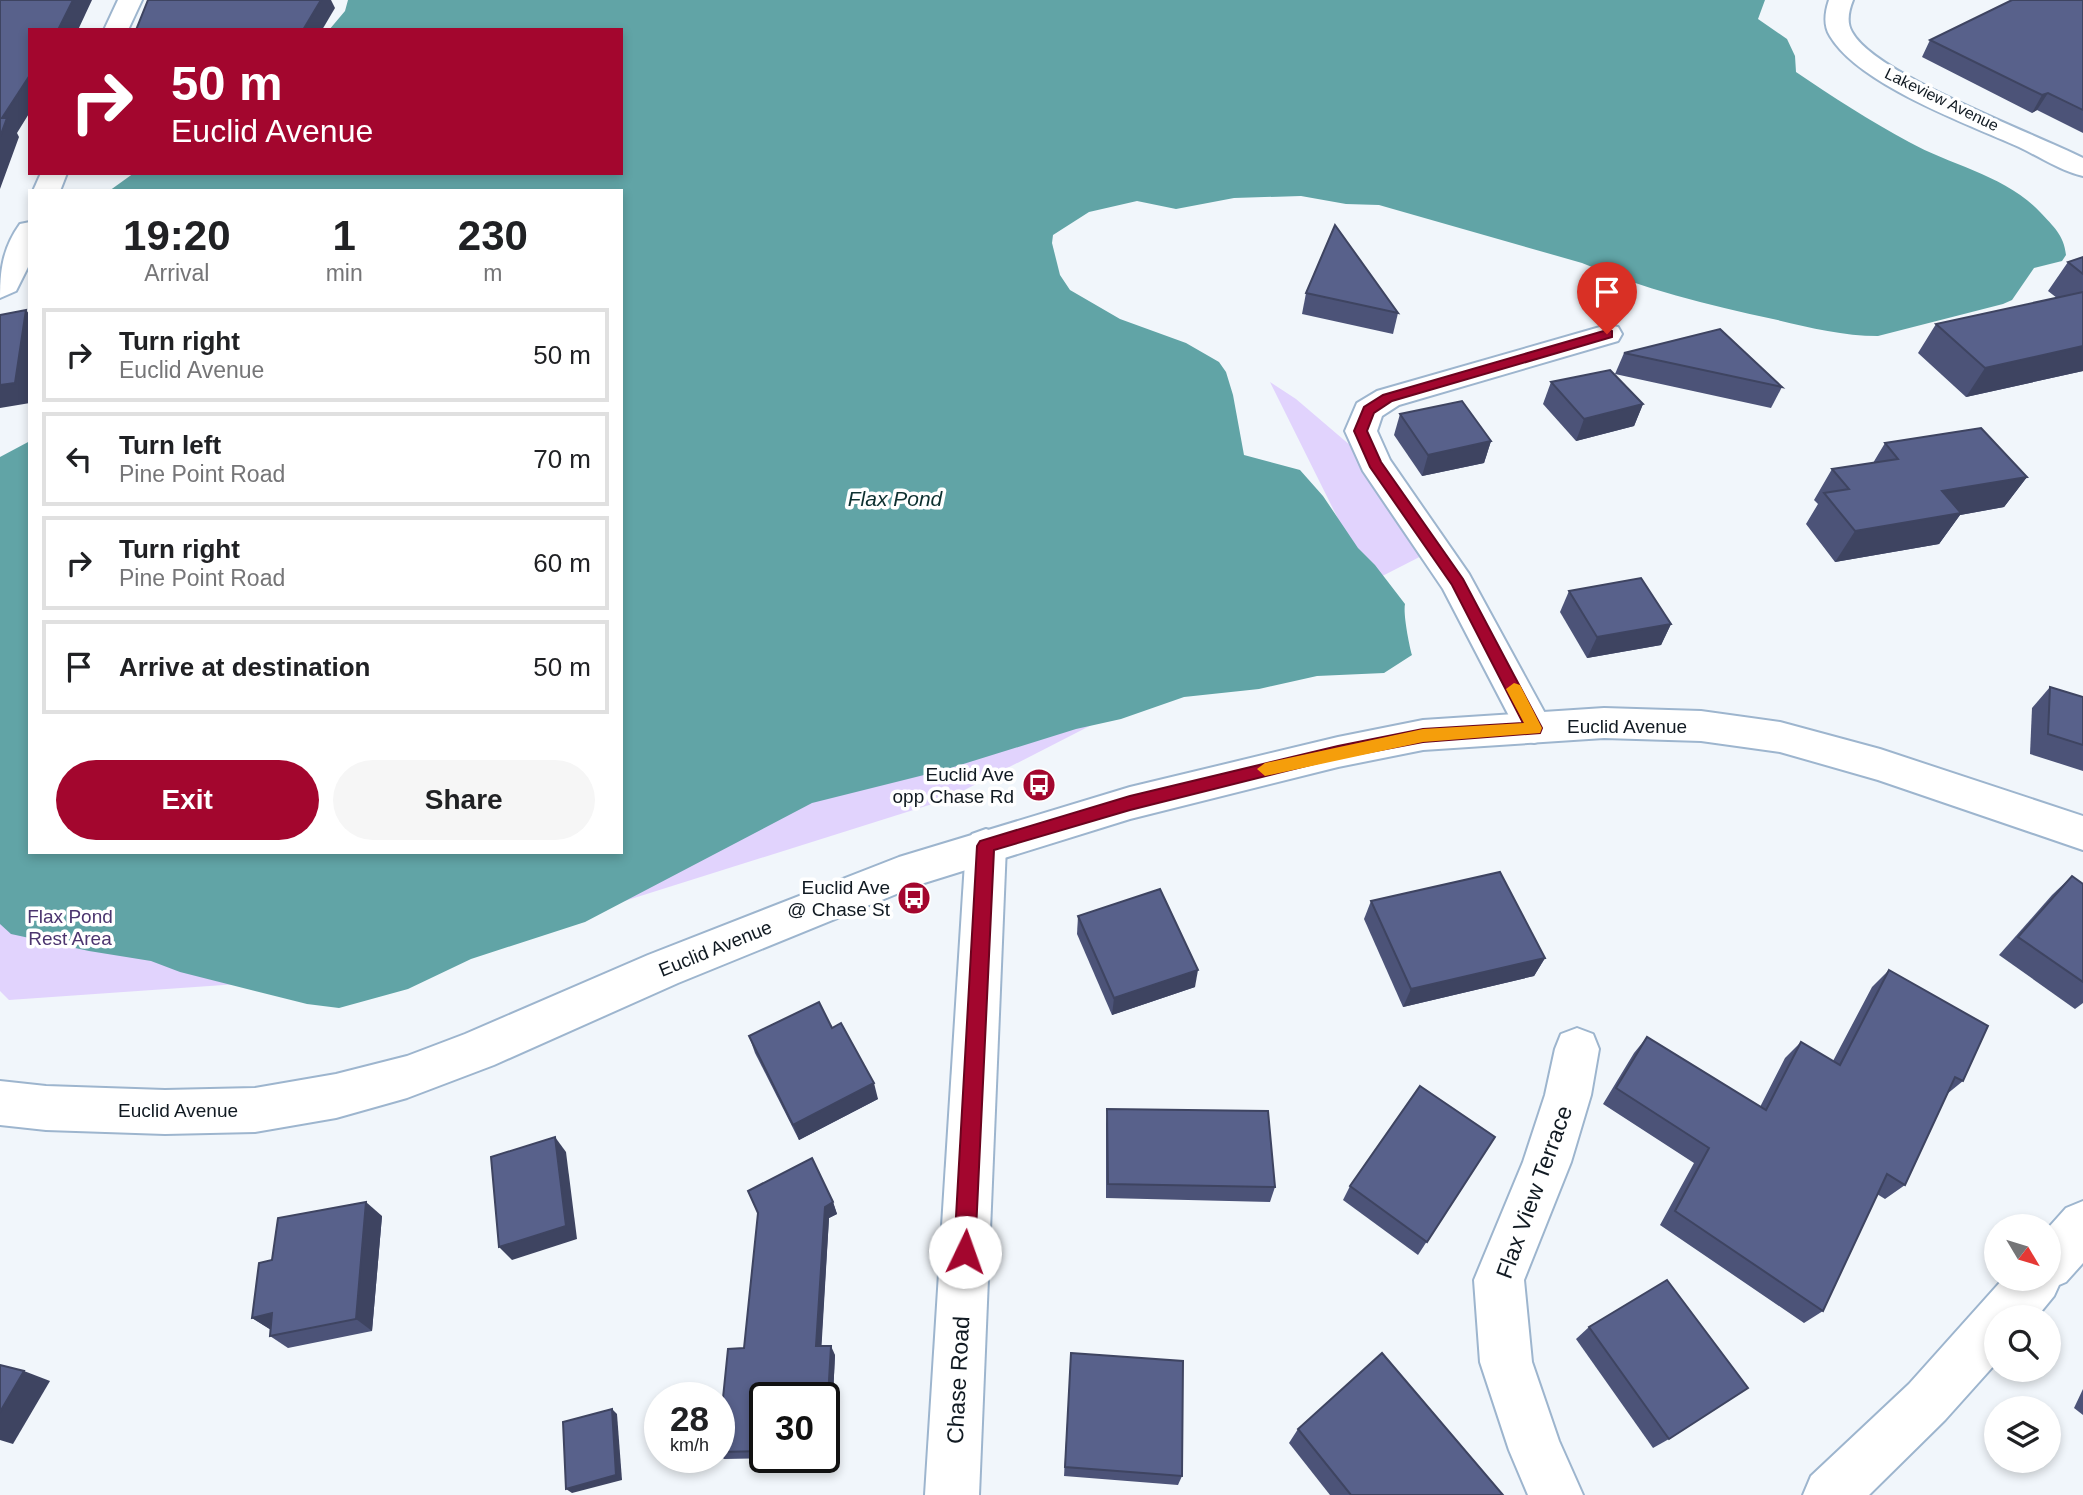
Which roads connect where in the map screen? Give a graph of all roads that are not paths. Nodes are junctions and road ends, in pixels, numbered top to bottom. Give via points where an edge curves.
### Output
1 (130, 0) edge
2 (1841, 0) edge
3 (117, 28) edge
4 (2083, 168) edge
5 (28, 235) edge
6 (0, 289) edge
7 (1607, 334) dead end
8 (1534, 728) junction
9 (2083, 833) edge
10 (986, 846) junction
11 (1577, 1049) dead end
12 (0, 1103) edge
13 (2083, 1224) edge
14 (2062, 1249) edge
15 (1984, 1338) edge
16 (952, 1495) edge
17 (1556, 1495) edge
18 (1830, 1495) edge

1 - 3 street
2 - 4 street, Lakeview Avenue via 1836,15 1842,37 1877,68
5 - 6 street via 6,285
7 - 8 street via 1388,398 1368,410 1361,431 1375,463 1457,583
8 - 9 street, Euclid Avenue via 1604,723 1687,725 1780,737 1880,765
8 - 10 street, Euclid Avenue via 1423,735 1338,752 1130,803
10 - 12 street, Euclid Avenue via 803,911 478,1050 407,1077 336,1096 255,1110 165,1112
10 - 16 street, Chase Road
11 - 17 street, Flax View Terrace via 1547,1162 1499,1280 1506,1362 1535,1450
13 - 14 street
15 - 18 street via 1927,1402

